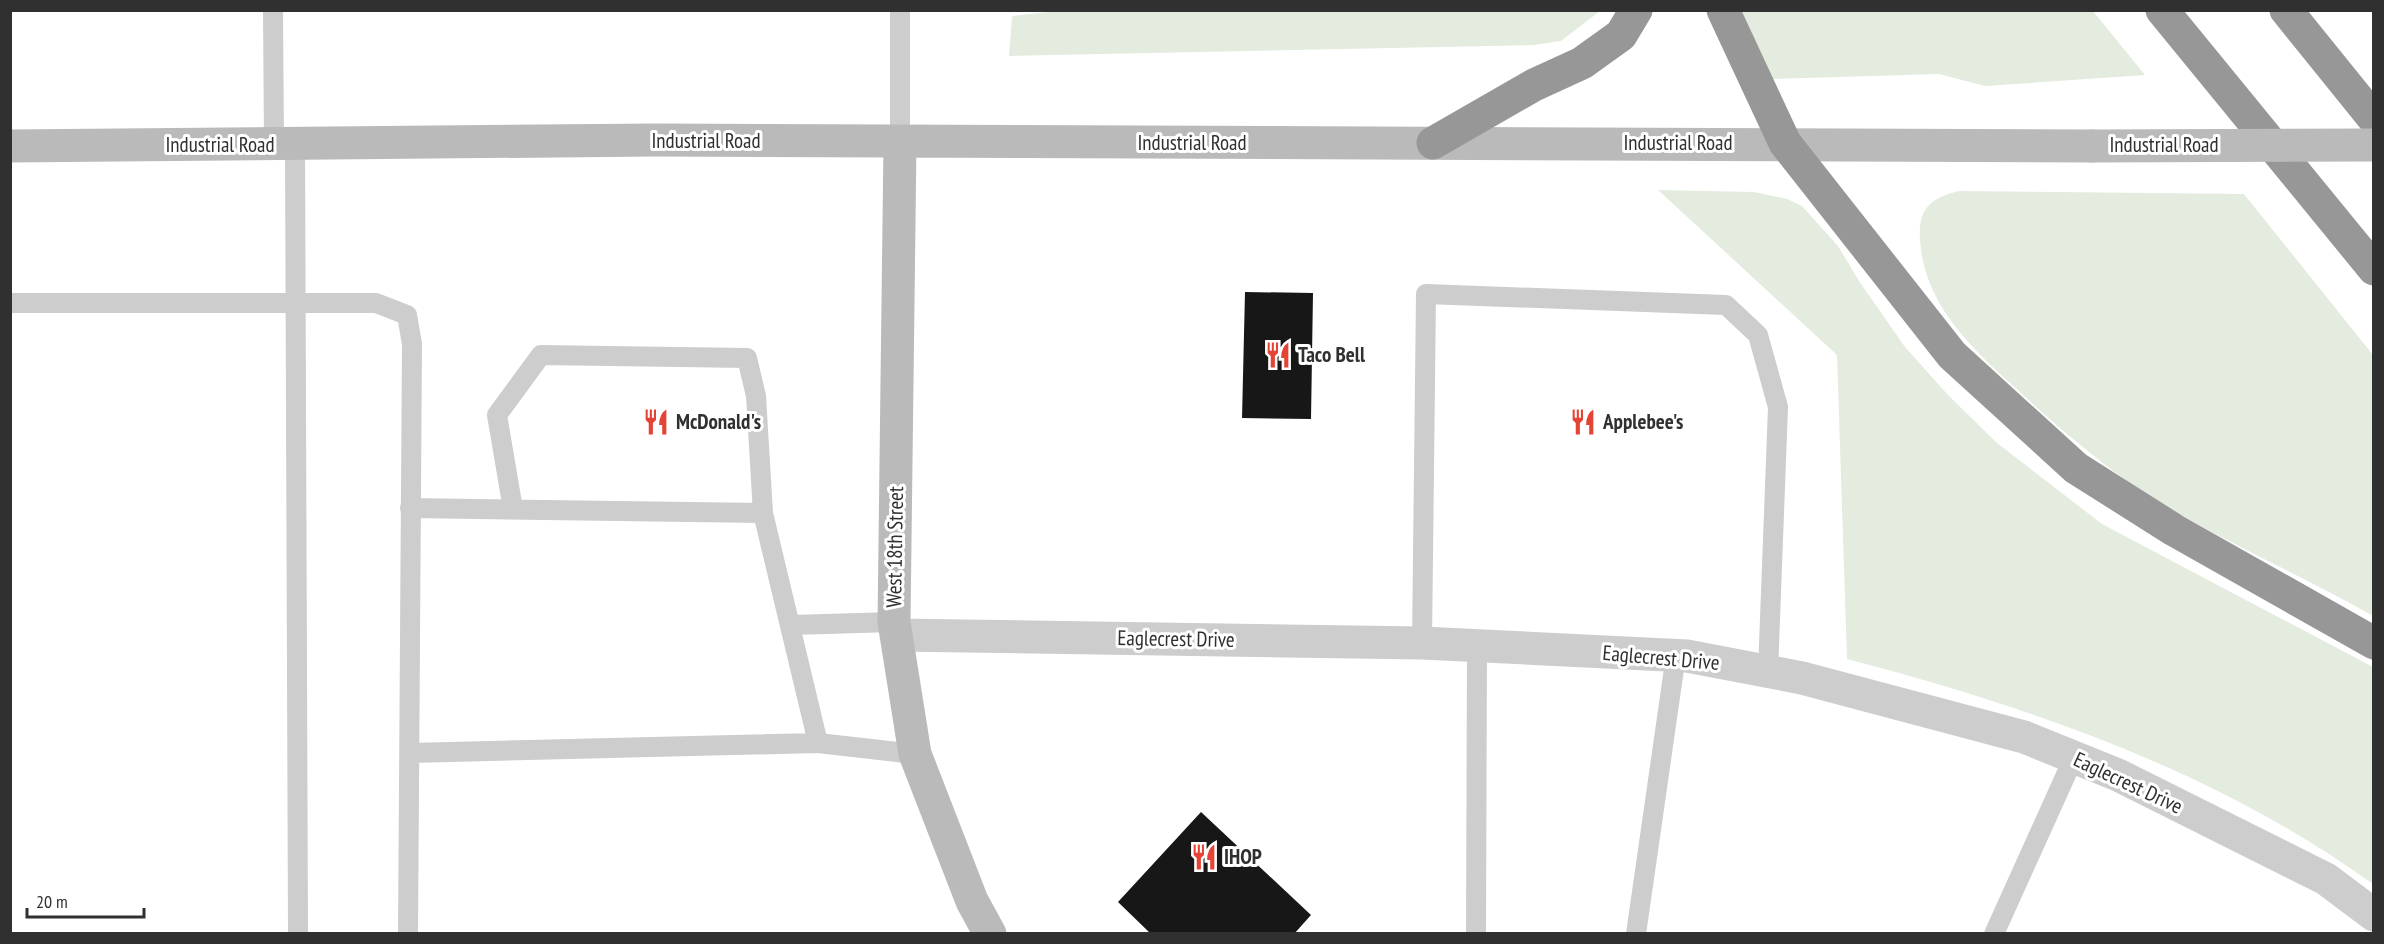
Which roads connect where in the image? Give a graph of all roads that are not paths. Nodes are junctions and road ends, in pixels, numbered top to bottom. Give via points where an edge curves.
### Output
1 (273, 10) edge
2 (900, 10) edge
3 (1636, 10) edge
4 (1723, 10) edge
5 (2162, 10) edge
6 (2286, 10) edge
7 (2373, 119) edge
8 (900, 142) junction
9 (1433, 143) junction
10 (1785, 143) junction
11 (284, 144) junction
12 (2373, 145) edge
13 (10, 146) edge
14 (2373, 268) edge
15 (294, 302) junction
16 (10, 303) edge
17 (410, 508) junction
18 (513, 509) junction
19 (764, 513) junction
20 (790, 625) junction
21 (895, 629) junction
22 (2373, 642) edge
23 (1422, 643) junction
24 (1477, 646) junction
25 (1676, 655) junction
26 (1768, 672) junction
27 (818, 743) junction
28 (410, 753) junction
29 (915, 754) junction
30 (2074, 757) junction
31 (2373, 915) edge
32 (298, 933) edge
33 (408, 933) edge
34 (990, 933) edge
35 (1476, 933) edge
36 (1636, 933) edge
37 (1994, 933) edge

1 - 11 lane
2 - 8 lane
3 - 9 highway via 1621,35 1582,63 1534,85
4 - 10 highway
5 - 14 highway
6 - 7 highway
8 - 9 street, Industrial Road
8 - 11 street, Industrial Road
8 - 21 street, West 18th Street
9 - 10 street, Industrial Road
10 - 12 street, Industrial Road, bridge
10 - 22 highway via 1952,356 2076,468 2174,530
11 - 13 street, Industrial Road
11 - 15 lane
15 - 16 lane
15 - 17 lane via 376,303 407,315 412,344
15 - 32 lane
17 - 18 lane
17 - 28 lane
18 - 19 lane
18 - 19 lane via 497,415 541,356 747,358 756,396
19 - 20 lane
20 - 21 lane
20 - 27 lane
21 - 23 street, Eaglecrest Drive
21 - 29 street, West 18th Street
23 - 24 street, Eaglecrest Drive
23 - 26 lane via 1426,294 1726,305 1758,335 1778,407
24 - 25 street, Eaglecrest Drive
24 - 35 lane
25 - 26 street, Eaglecrest Drive
25 - 36 lane
26 - 30 street, Eaglecrest Drive via 2024,737
27 - 28 lane
27 - 29 lane
28 - 33 lane
29 - 34 street, West 18th Street via 972,901
30 - 31 street, Eaglecrest Drive via 2326,879
30 - 37 lane

